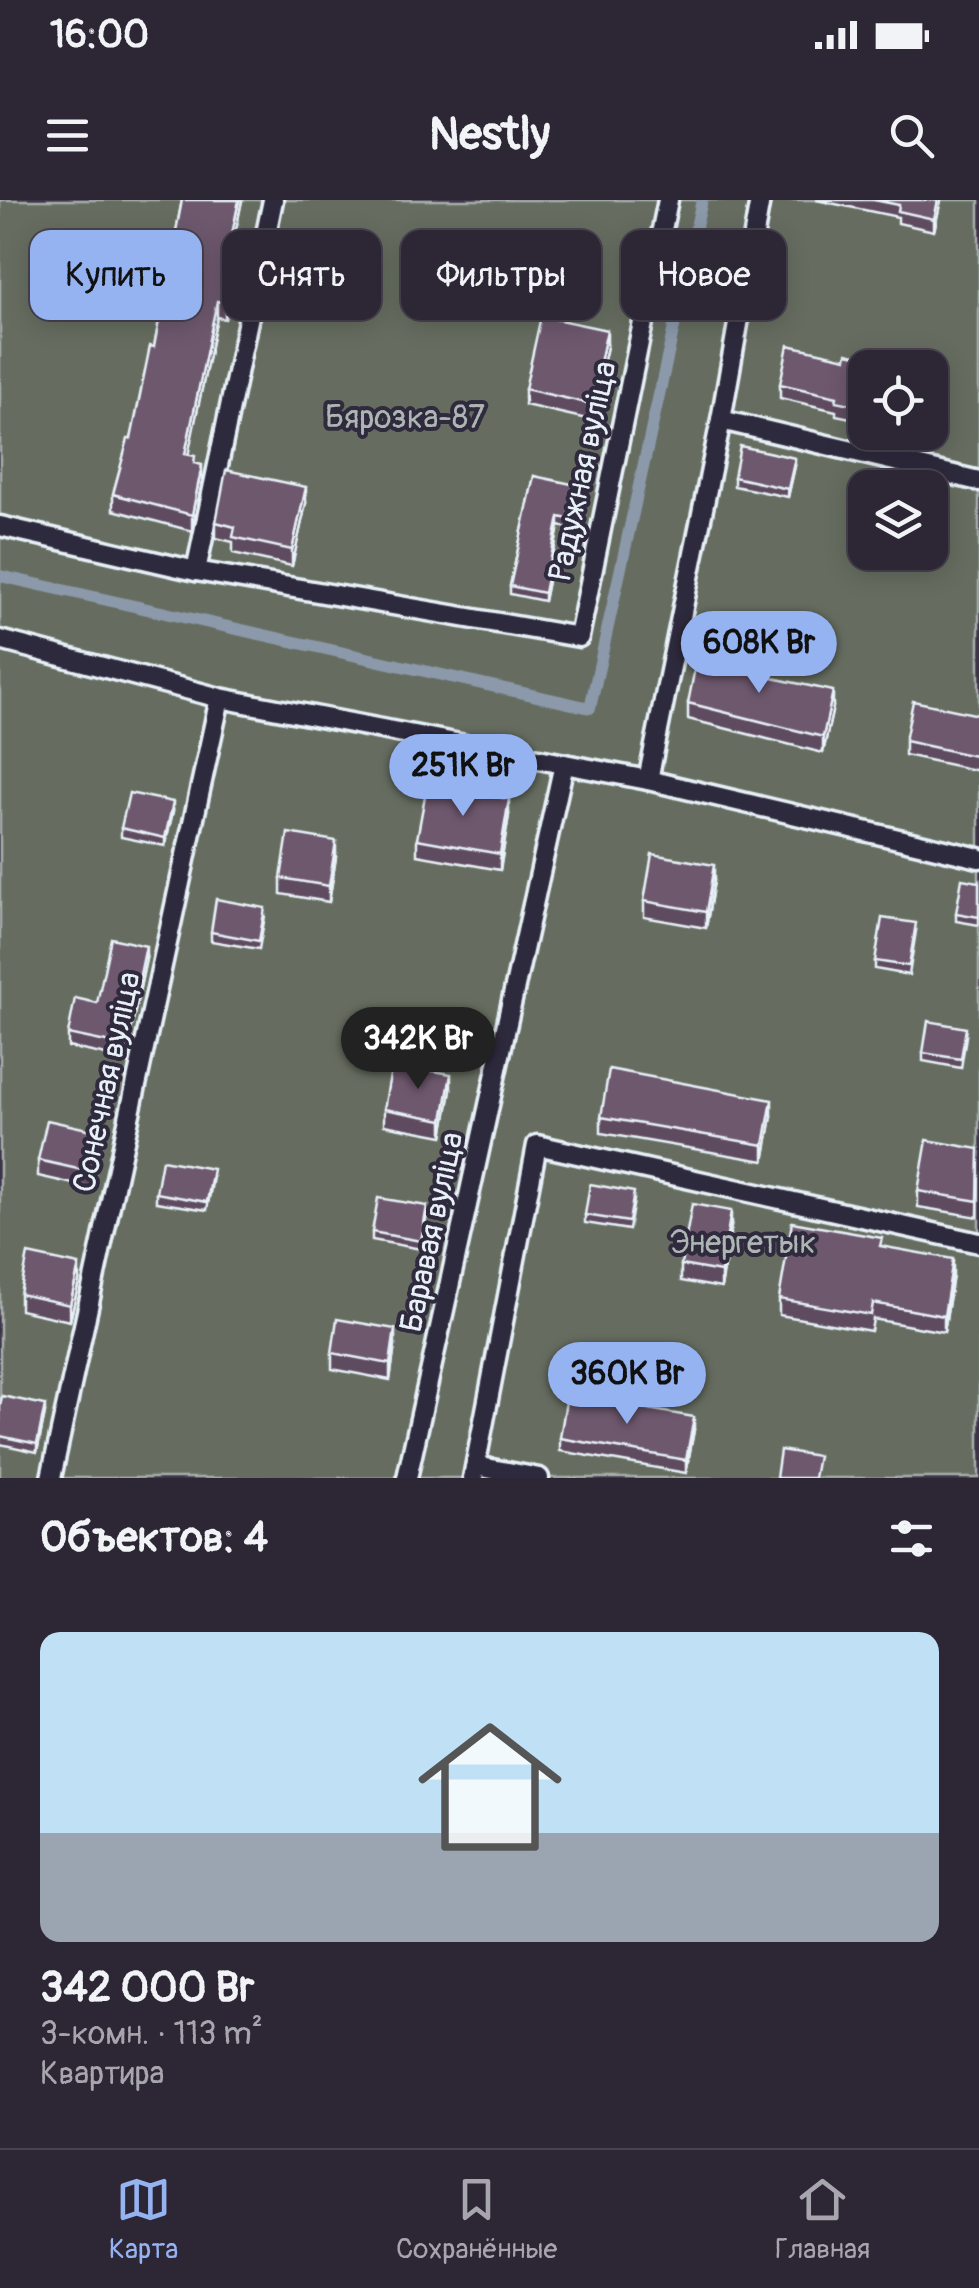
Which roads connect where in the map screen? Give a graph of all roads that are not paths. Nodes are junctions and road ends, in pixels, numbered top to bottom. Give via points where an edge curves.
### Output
1 (273, 200) edge
2 (668, 200) edge
3 (760, 200) edge
4 (720, 420) junction
5 (979, 481) edge
6 (0, 526) edge
7 (196, 572) junction
8 (0, 640) edge
9 (220, 698) junction
10 (564, 764) junction
11 (648, 780) junction
12 (979, 858) edge
13 (979, 1243) edge
14 (474, 1472) edge
15 (52, 1478) edge
16 (407, 1478) edge
17 (540, 1478) edge

1 - 7 lane
2 - 7 lane, Радужная вуліца via 578,637
3 - 4 lane
4 - 5 lane
4 - 11 lane
6 - 7 lane
8 - 9 lane
9 - 10 lane
9 - 15 lane, Сонечная вуліца
10 - 11 lane
10 - 16 lane, Баравая вуліца
11 - 12 lane
13 - 14 lane via 537,1145
14 - 17 lane

